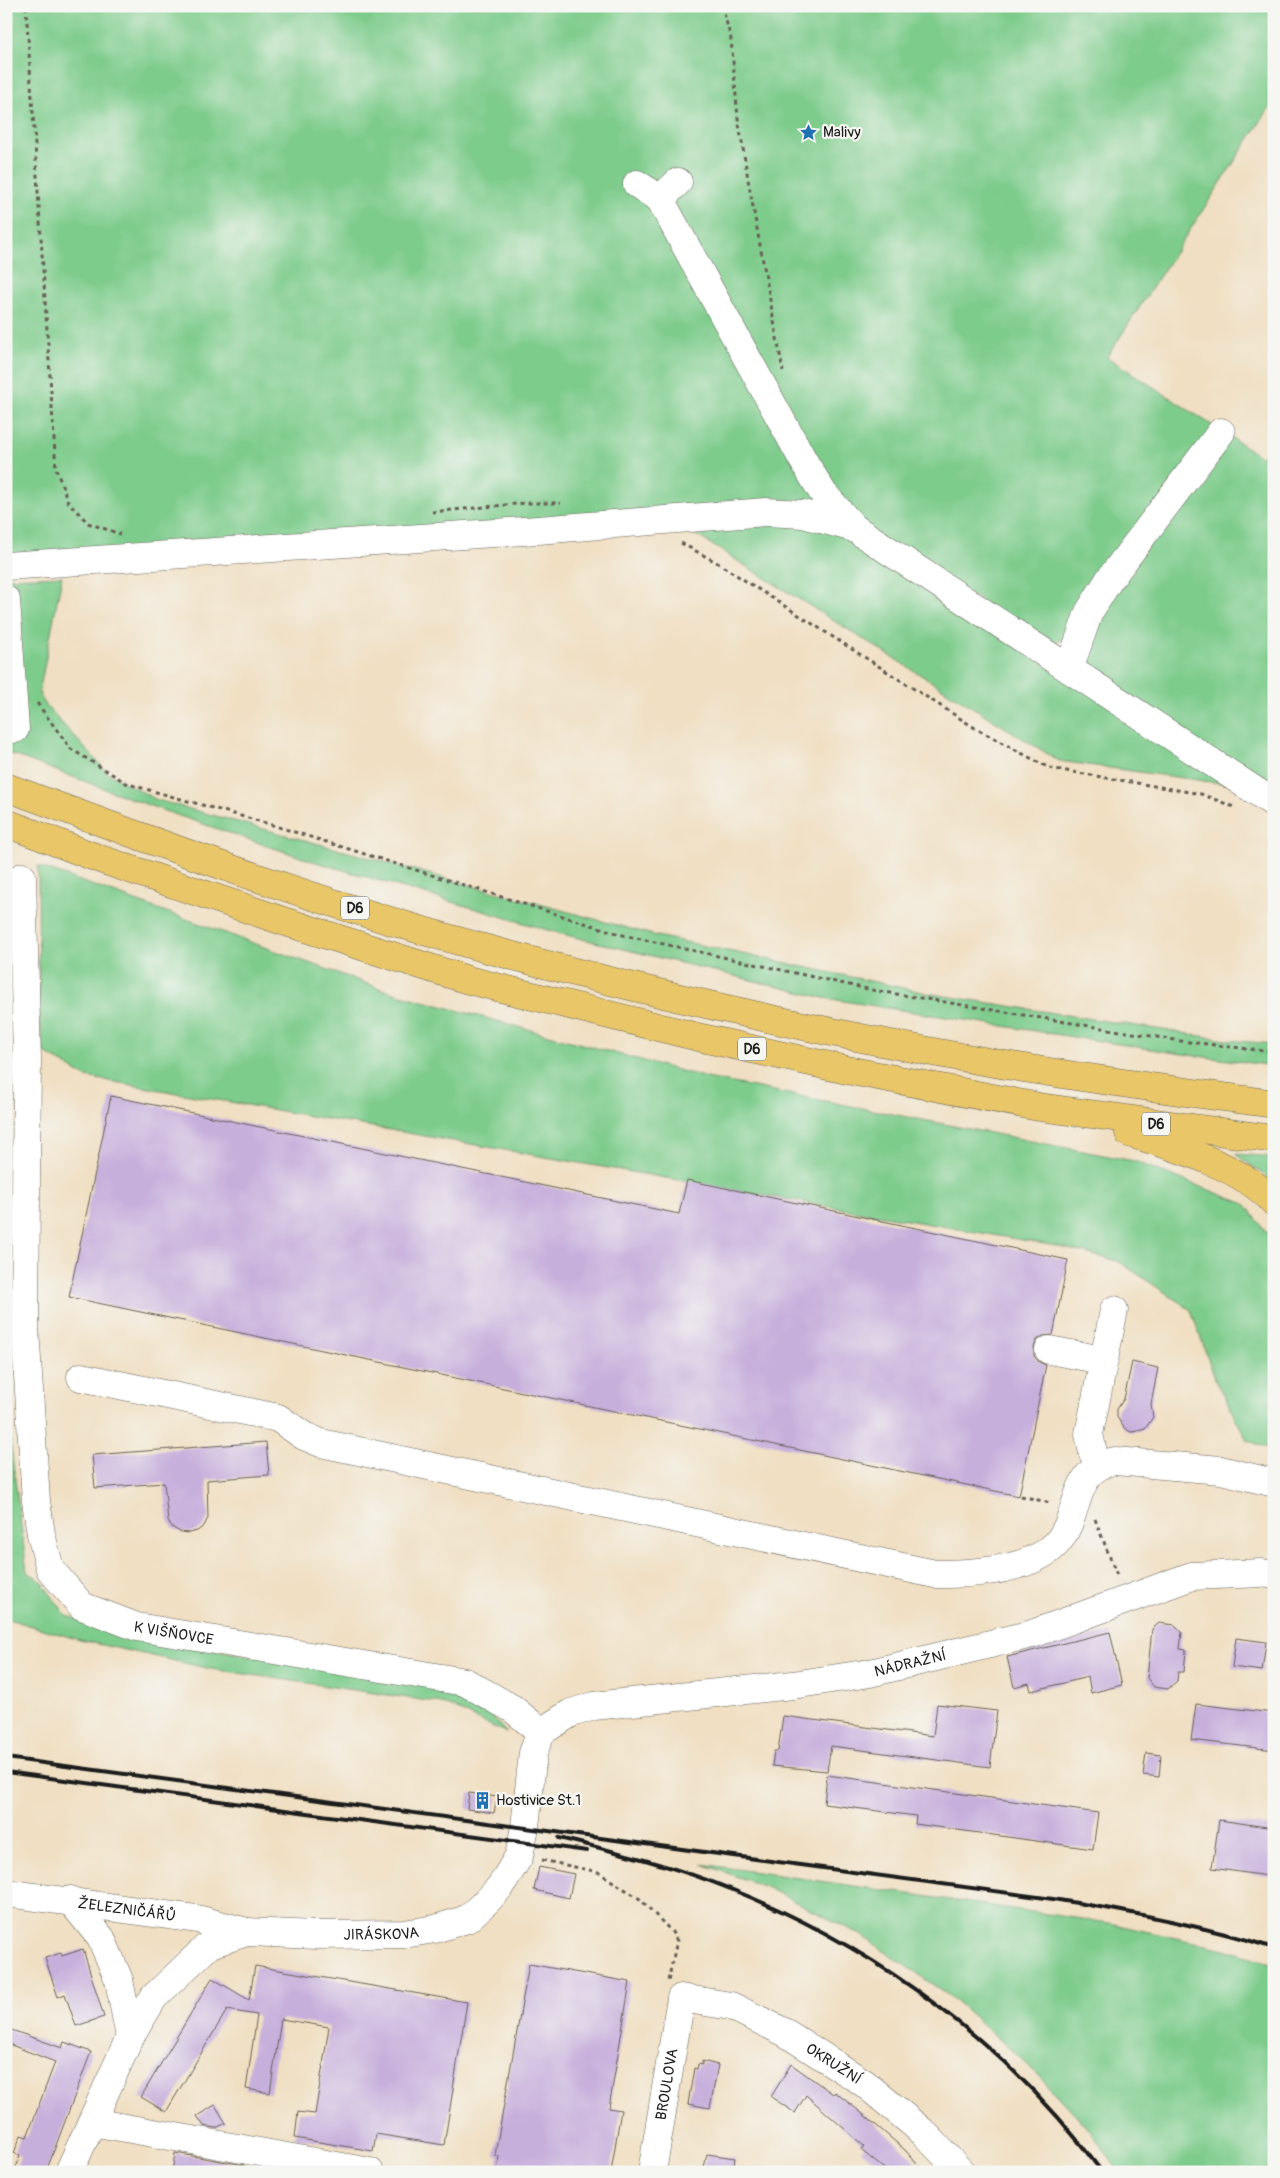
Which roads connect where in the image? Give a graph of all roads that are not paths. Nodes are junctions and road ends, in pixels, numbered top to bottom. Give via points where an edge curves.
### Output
1 (637, 184) dead end
2 (1221, 432) dead end
3 (854, 528) junction
4 (6, 566) edge
5 (6, 600) edge
6 (1069, 669) junction
7 (15, 729) dead end
8 (6, 787) edge
9 (1274, 803) edge
10 (6, 823) edge
11 (22, 877) dead end
12 (17, 1059) edge
13 (1274, 1104) edge
14 (1039, 1106) junction
15 (1274, 1139) edge
16 (1274, 1202) edge
17 (1114, 1310) dead end
18 (1050, 1350) dead end
19 (1103, 1360) junction
20 (81, 1377) dead end
21 (1099, 1465) junction
22 (1268, 1485) edge
23 (1274, 1574) edge
24 (541, 1732) junction
25 (6, 1893) edge
26 (70, 1900) junction
27 (247, 1932) junction
28 (681, 1998) joint
29 (130, 2037) junction
30 (92, 2122) junction
31 (69, 2172) edge
32 (370, 2172) edge
33 (652, 2172) edge
34 (961, 2172) edge

1 - 3 street via 669,190 823,493
2 - 6 street via 1104,588 1089,612
3 - 4 street via 803,514 766,512
3 - 6 street
5 - 7 street
6 - 9 street
8 - 13 highway, D6 via 315,896 479,947 712,1005 862,1038 993,1063
10 - 14 highway, D6 via 155,878 468,980 702,1038
11 - 12 street, K VIŠŇOVCE
12 - 24 street, K VIŠŇOVCE via 25,1328 36,1501 50,1570 82,1606 136,1627 465,1682 513,1709
14 - 15 highway, D6
14 - 16 highway via 1184,1150 1236,1174
17 - 19 street
18 - 19 street
19 - 21 street via 1089,1434
20 - 21 street via 278,1418 321,1443 935,1574 992,1570 1022,1562 1055,1545 1066,1531 1087,1475
21 - 22 street via 1115,1461 1221,1470
23 - 24 street, NÁDRAŽNÍ via 1192,1576 1032,1634 879,1671 793,1685 594,1706 571,1713
24 - 27 street, JIRÁSKOVA via 532,1753 519,1856 501,1886 467,1919 404,1934
25 - 26 street, ŽELEZNIČÁŘŮ
26 - 27 street, ŽELEZNIČÁŘŮ via 197,1919
26 - 29 street via 101,1938 119,1980
27 - 29 street, JIRÁSKOVA via 210,1944 154,1997
28 - 33 street, BROULOVA
28 - 34 street, OKRUŽNÍ via 730,2006 786,2033 864,2083 924,2133
29 - 30 street, JIRÁSKOVA
30 - 31 street, JIRÁSKOVA
30 - 32 street

